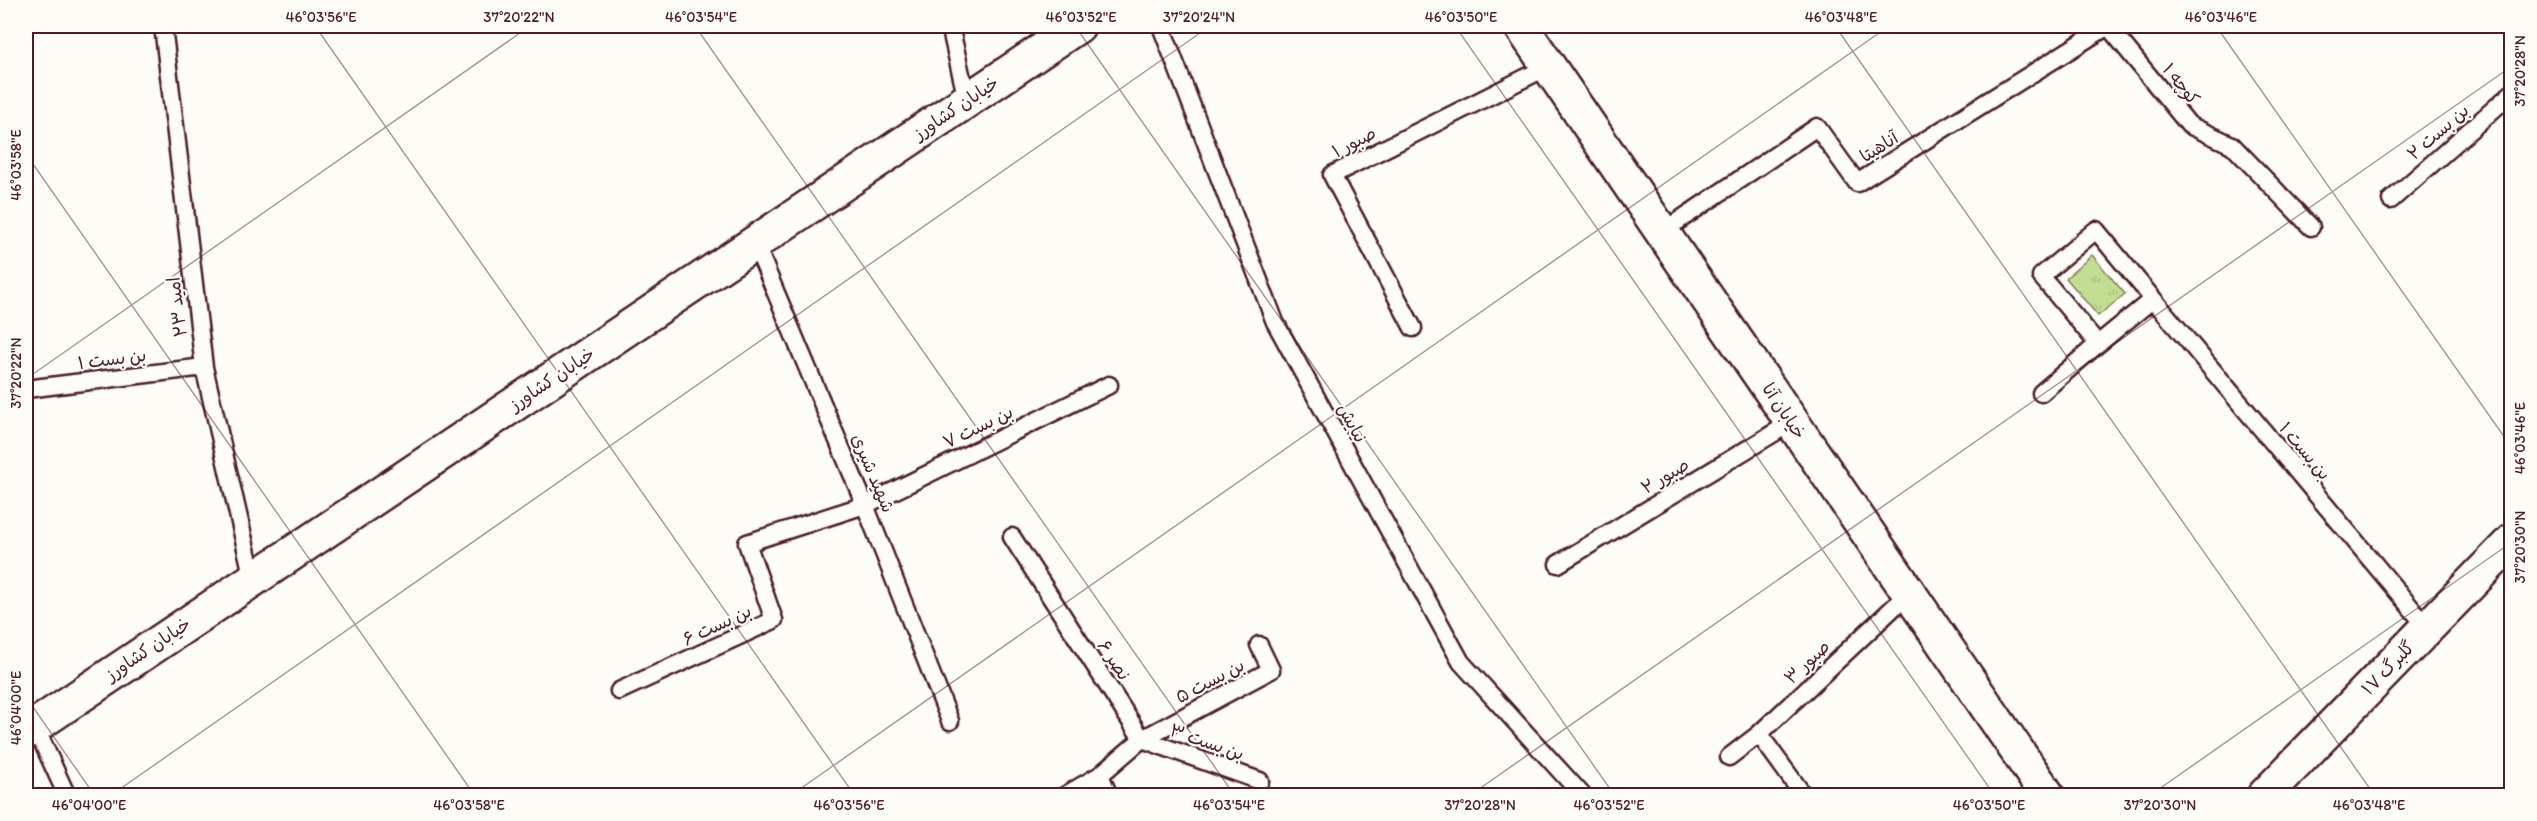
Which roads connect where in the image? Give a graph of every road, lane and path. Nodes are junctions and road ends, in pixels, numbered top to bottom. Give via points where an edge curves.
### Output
1 (163, 26) edge
2 (950, 26) edge
3 (1078, 26) edge
4 (1161, 26) edge
5 (1521, 26) edge
6 (2108, 26) edge
7 (1549, 66) junction
8 (2511, 93) edge
9 (967, 100) junction
10 (2391, 200) dead end
11 (2311, 227) dead end
12 (1662, 232) junction
13 (755, 243) junction
14 (2153, 299) junction
15 (1413, 328) dead end
16 (2098, 344) junction
17 (204, 367) junction
18 (1108, 385) dead end
19 (26, 389) edge
20 (2041, 393) dead end
21 (1792, 422) junction
22 (865, 505) junction
23 (1012, 537) dead end
24 (2511, 541) edge
25 (1558, 564) dead end
26 (253, 579) junction
27 (1909, 593) junction
28 (2427, 627) junction
29 (1259, 645) dead end
30 (619, 691) dead end
31 (951, 721) dead end
32 (30, 729) edge
33 (1759, 734) junction
34 (1142, 739) junction
35 (1729, 757) dead end
36 (1100, 774) junction
37 (1260, 781) dead end
38 (67, 795) edge
39 (1064, 795) edge
40 (1109, 795) edge
41 (1584, 795) edge
42 (1804, 795) edge
43 (2048, 795) edge
44 (2264, 795) edge

1 - 17 lane, امید ۲۳
2 - 9 lane
3 - 9 street, خیابان کشاورز
4 - 41 lane, نیایش via 1275,322 1455,652
5 - 7 street, خیابان آنا
6 - 11 lane, کوچه ۱ via 2189,125 2232,145
6 - 12 lane, آناهیتا via 1857,183 1817,127
7 - 12 street, خیابان آنا
7 - 15 lane, صبور ۱ via 1332,175
8 - 10 lane, بن بست ۲
9 - 13 street, خیابان کشاورز
12 - 21 street, خیابان آنا
13 - 22 lane, شهید شیری
13 - 26 street, خیابان کشاورز
14 - 16 lane
14 - 16 lane, بن بست ۱ via 2096,230 2041,276
14 - 28 lane, بن بست ۱
16 - 20 lane
17 - 19 lane, بن بست ۱
17 - 26 lane, امید ۲۳
18 - 22 lane, بن بست ۷
21 - 25 lane, صبور ۲
21 - 27 street, خیابان آنا
22 - 30 lane, بن بست ۶ via 747,543 774,620
22 - 31 lane, شهید شیری
23 - 34 lane, نصر ۶
24 - 28 street, گلبرگ ۱۷
26 - 32 street, خیابان کشاورز
27 - 33 lane, صبور ۳
27 - 43 street, خیابان آنا
28 - 44 street, گلبرگ ۱۷
29 - 34 lane, بن بست ۵ via 1271,670
32 - 38 lane
33 - 35 lane, صبور ۳
33 - 42 lane
34 - 36 lane
34 - 37 lane, بن بست ۳
36 - 39 lane
36 - 40 lane

